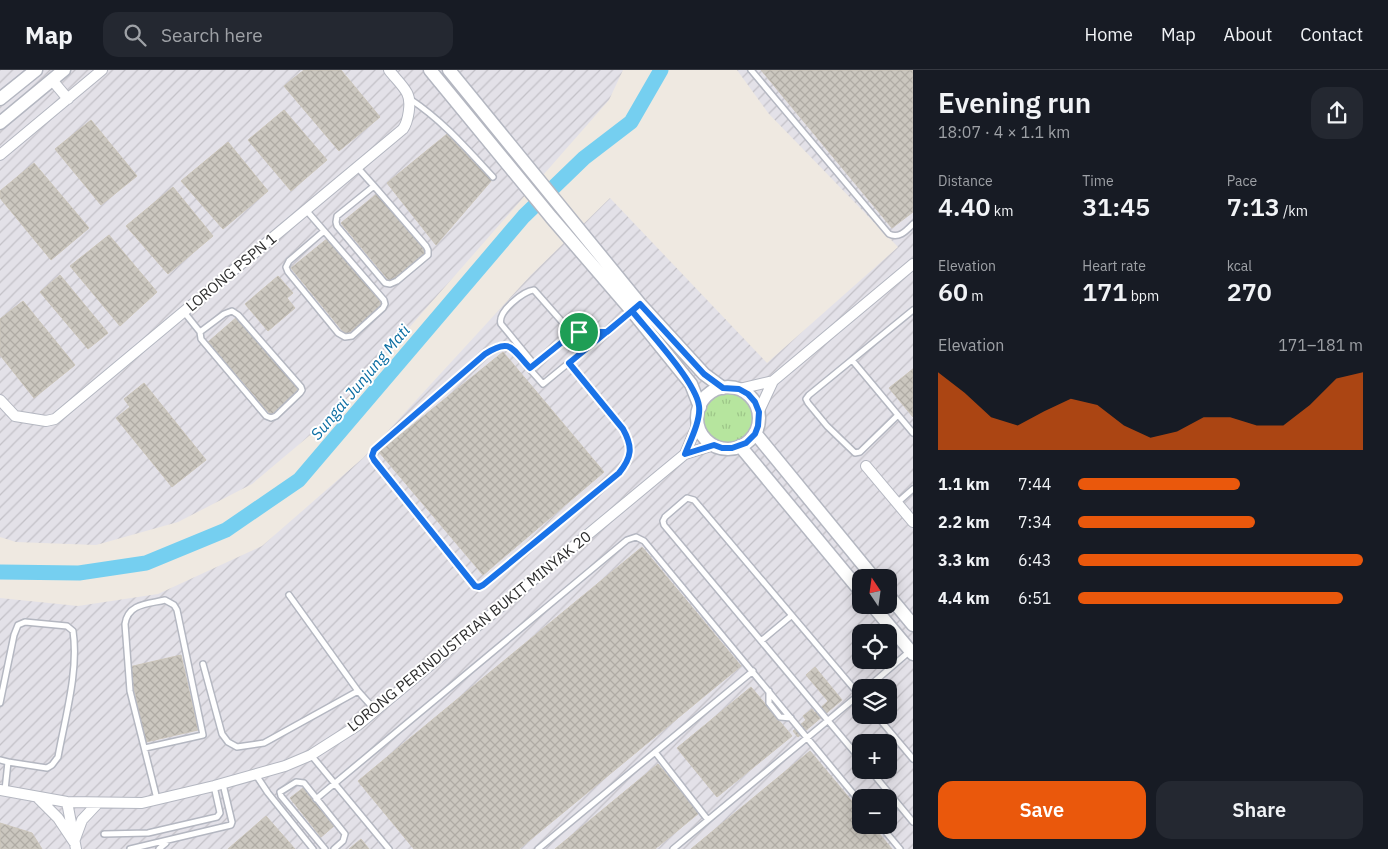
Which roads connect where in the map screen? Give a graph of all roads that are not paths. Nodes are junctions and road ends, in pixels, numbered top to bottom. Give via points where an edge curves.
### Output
1 (36, 70) edge
2 (64, 70) edge
3 (102, 70) edge
4 (388, 70) edge
5 (430, 70) edge
6 (449, 70) edge
7 (751, 70) edge
8 (52, 80) junction
9 (409, 98) junction
10 (0, 99) edge
11 (68, 99) junction
12 (0, 124) edge
13 (0, 155) edge
14 (357, 167) junction
15 (493, 177) dead end
16 (374, 186) junction
17 (306, 210) junction
18 (913, 224) edge
19 (324, 231) junction
20 (913, 264) edge
21 (636, 307) junction
22 (913, 310) edge
23 (183, 312) junction
24 (200, 332) junction
25 (607, 332) junction
26 (572, 334) junction
27 (518, 351) junction
28 (852, 360) junction
29 (569, 363) junction
30 (532, 366) junction
31 (773, 381) junction
32 (723, 388) junction
33 (739, 389) junction
34 (0, 400) edge
35 (700, 407) junction
36 (759, 412) junction
37 (898, 415) junction
38 (698, 423) junction
39 (913, 433) edge
40 (755, 434) junction
41 (714, 445) junction
42 (740, 446) junction
43 (685, 454) junction
44 (866, 466) dead end
45 (913, 489) edge
46 (897, 503) junction
47 (913, 522) edge
48 (867, 569) edge
49 (852, 581) edge
50 (289, 595) dead end
51 (898, 607) edge
52 (880, 614) edge
53 (791, 616) junction
54 (913, 625) edge
55 (761, 641) junction
56 (912, 652) edge
57 (203, 664) dead end
58 (753, 672) junction
59 (878, 679) edge
60 (852, 686) edge
61 (358, 691) junction
62 (769, 691) junction
63 (852, 701) edge
64 (0, 703) edge
65 (374, 710) junction
66 (791, 718) junction
67 (828, 720) junction
68 (884, 724) edge
69 (807, 737) junction
70 (145, 748) junction
71 (852, 749) edge
72 (655, 752) junction
73 (311, 755) junction
74 (913, 759) edge
75 (0, 760) edge
76 (8, 762) junction
77 (256, 775) junction
78 (877, 779) edge
79 (335, 784) junction
80 (218, 785) junction
81 (2, 790) edge
82 (852, 791) edge
83 (38, 798) junction
84 (316, 799) junction
85 (157, 800) junction
86 (67, 802) junction
87 (98, 803) junction
88 (708, 820) junction
89 (913, 822) edge
90 (104, 834) dead end
91 (888, 834) edge
92 (169, 841) junction
93 (75, 845) edge
94 (130, 849) edge
95 (159, 849) edge
96 (313, 849) edge
97 (325, 849) edge
98 (334, 849) edge
99 (389, 849) edge
100 (538, 849) edge
101 (673, 849) edge
102 (900, 849) edge

1 - 10 street
2 - 8 street
3 - 11 street
4 - 9 street
5 - 21 street via 551,217
6 - 21 street via 560,204
7 - 18 lane via 889,234 898,236
8 - 11 street
8 - 12 street
9 - 14 street, LORONG PSPN 1 via 407,124
9 - 15 lane via 446,126
11 - 13 street
14 - 16 lane
14 - 17 street, LORONG PSPN 1
16 - 16 lane via 428,250 428,255 390,284 385,283 336,222 338,216
17 - 19 lane
17 - 23 street, LORONG PSPN 1
19 - 19 lane via 384,300 383,308 352,336 338,333 286,267
20 - 31 street
21 - 25 lane
21 - 32 street via 704,374
21 - 35 street via 691,384
22 - 28 lane
23 - 24 lane
23 - 34 street, LORONG PSPN 1 via 55,419 46,421 15,416
24 - 24 lane via 201,339 266,416 276,416 300,394 301,387 232,311
25 - 26 lane
25 - 29 lane
26 - 27 lane via 546,302 534,290 528,290 502,313 500,319
26 - 30 lane
27 - 29 lane via 505,345 496,346 374,450 372,456 479,587 619,473 627,463 629,440 623,429
27 - 30 lane
28 - 37 lane
28 - 37 lane via 806,399 827,426 855,453 860,452
29 - 30 lane via 543,384
31 - 33 street
31 - 36 street
32 - 33 street
32 - 35 street via 709,394
33 - 36 street via 751,398
35 - 38 street
36 - 40 street
37 - 39 lane
38 - 41 street via 706,439
38 - 43 street
40 - 42 street
40 - 48 street
41 - 42 street via 722,448
41 - 43 street
42 - 49 street
43 - 65 street, LORONG PERINDUSTRIAN BUKIT MINYAK 20
44 - 46 street
45 - 46 lane
46 - 47 street
50 - 61 lane
51 - 54 street
52 - 56 street
53 - 55 lane
53 - 55 lane via 692,499 685,500 665,516 664,525
53 - 60 lane
55 - 67 lane
56 - 59 lane
57 - 61 lane via 222,734 238,747 264,743
58 - 62 lane
58 - 72 lane
58 - 79 lane via 644,541 631,537
61 - 65 lane
62 - 66 lane
62 - 66 lane via 768,704 780,717
63 - 67 lane
64 - 76 lane via 18,625 25,622 67,626 73,631 71,682 58,757 47,768
65 - 73 street, LORONG PERINDUSTRIAN BUKIT MINYAK 20 via 358,725
66 - 69 lane
67 - 69 lane
67 - 71 lane
68 - 74 lane
69 - 82 lane
69 - 88 lane
70 - 70 lane via 203,735 177,610 165,600 135,608 130,611 125,624 130,691
70 - 85 lane
72 - 88 lane
72 - 100 lane
73 - 77 street, LORONG PERINDUSTRIAN BUKIT MINYAK 20
73 - 79 lane
75 - 76 lane
76 - 81 lane
77 - 80 street, LORONG PERINDUSTRIAN BUKIT MINYAK 20
77 - 96 lane
78 - 89 lane
79 - 84 lane
79 - 99 lane
80 - 85 street, LORONG PERINDUSTRIAN BUKIT MINYAK 20
80 - 90 lane via 220,813 217,817 148,833
80 - 92 lane via 231,825
81 - 83 street, LORONG PERINDUSTRIAN BUKIT MINYAK 20
83 - 86 street, LORONG PERINDUSTRIAN BUKIT MINYAK 20
83 - 93 street via 58,818
84 - 97 lane via 300,782 280,792
84 - 98 lane via 345,834 343,841
85 - 87 street, LORONG PERINDUSTRIAN BUKIT MINYAK 20
86 - 87 street, LORONG PERINDUSTRIAN BUKIT MINYAK 20
86 - 93 street
87 - 93 street via 82,820
88 - 101 lane
91 - 102 lane
92 - 94 lane
92 - 95 lane

